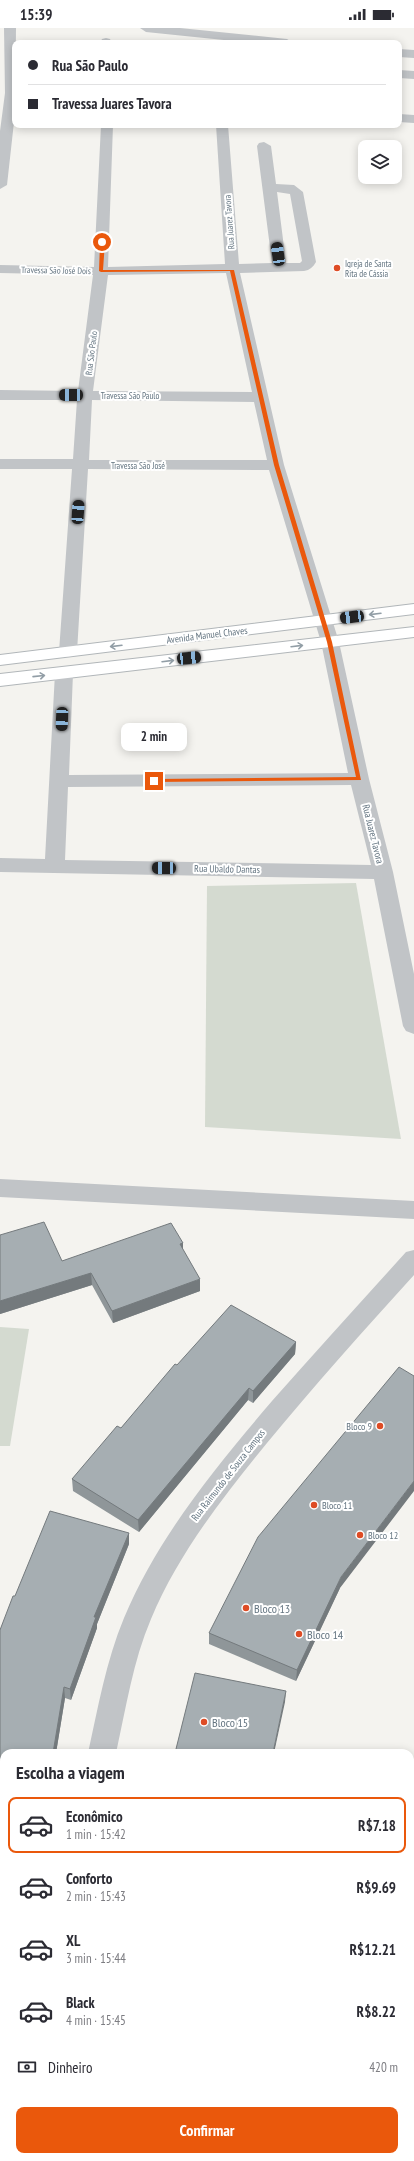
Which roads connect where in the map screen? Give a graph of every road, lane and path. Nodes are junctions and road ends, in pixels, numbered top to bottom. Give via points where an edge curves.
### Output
1 (10, 28) edge
2 (146, 28) edge
3 (208, 36) edge
4 (292, 40) edge
5 (402, 53) edge
6 (414, 54) edge
7 (402, 74) edge
8 (414, 75) edge
9 (9, 93) edge
10 (402, 118) edge
11 (414, 119) edge
12 (107, 128) edge
13 (222, 128) edge
14 (264, 146) dead end
15 (0, 185) edge
16 (270, 188) junction
17 (280, 268) junction
18 (0, 269) edge
19 (232, 270) junction
20 (101, 271) junction
21 (0, 395) edge
22 (86, 395) junction
23 (261, 396) junction
24 (0, 464) edge
25 (81, 464) junction
26 (276, 465) junction
27 (414, 609) edge
28 (322, 620) junction
29 (414, 632) edge
30 (330, 642) junction
31 (68, 652) junction
32 (0, 660) edge
33 (64, 673) junction
34 (0, 680) edge
35 (359, 779) junction
36 (60, 781) junction
37 (0, 865) edge
38 (55, 866) junction
39 (383, 872) junction
40 (414, 1026) edge
41 (0, 1188) edge
42 (414, 1210) edge
43 (414, 1259) edge
44 (103, 1749) edge

1 - 9 street
2 - 3 street
3 - 4 street
5 - 6 street
7 - 8 street
9 - 15 street
10 - 11 street
12 - 20 street, Rua São Paulo
13 - 19 street, Rua Juarez Tavora
14 - 16 street
16 - 17 street
16 - 17 street, Travessa São José Dois via 288,188 296,192 309,262 304,267
17 - 19 street, Travessa São José Dois
18 - 20 street, Travessa São José Dois
19 - 20 street, Travessa São José Dois
19 - 23 street, Rua Juarez Tavora
20 - 22 street, Rua São Paulo
21 - 22 street, Travessa São Paulo
22 - 23 street, Travessa São Paulo
22 - 25 street, Rua São Paulo
23 - 26 street, Rua Juarez Tavora
24 - 25 street, Travessa São José
25 - 26 street, Travessa São José
25 - 31 street, Rua São Paulo
26 - 28 street, Rua Juarez Tavora
27 -> 28 main road, Avenida Manuel Chaves
28 - 30 street, Rua Juarez Tavora
28 -> 31 main road, Avenida Manuel Chaves
29 - 30 main road, Avenida Manuel Chaves
33 -> 30 main road, Avenida Manuel Chaves
30 - 35 street, Rua Juarez Tavora
31 - 32 main road, Avenida Manuel Chaves
34 -> 33 main road, Avenida Manuel Chaves
33 - 36 street
35 - 36 street
35 - 39 street, Rua Juarez Tavora
36 - 38 street
37 - 38 street, Rua Ubaldo Dantas
38 - 39 street, Rua Ubaldo Dantas
39 - 40 street, Rua Juarez Tavora
41 - 42 street
43 - 44 street, Rua Raimundo de Souza Campos via 330,1350 228,1470 191,1521 161,1570 137,1620 119,1677

